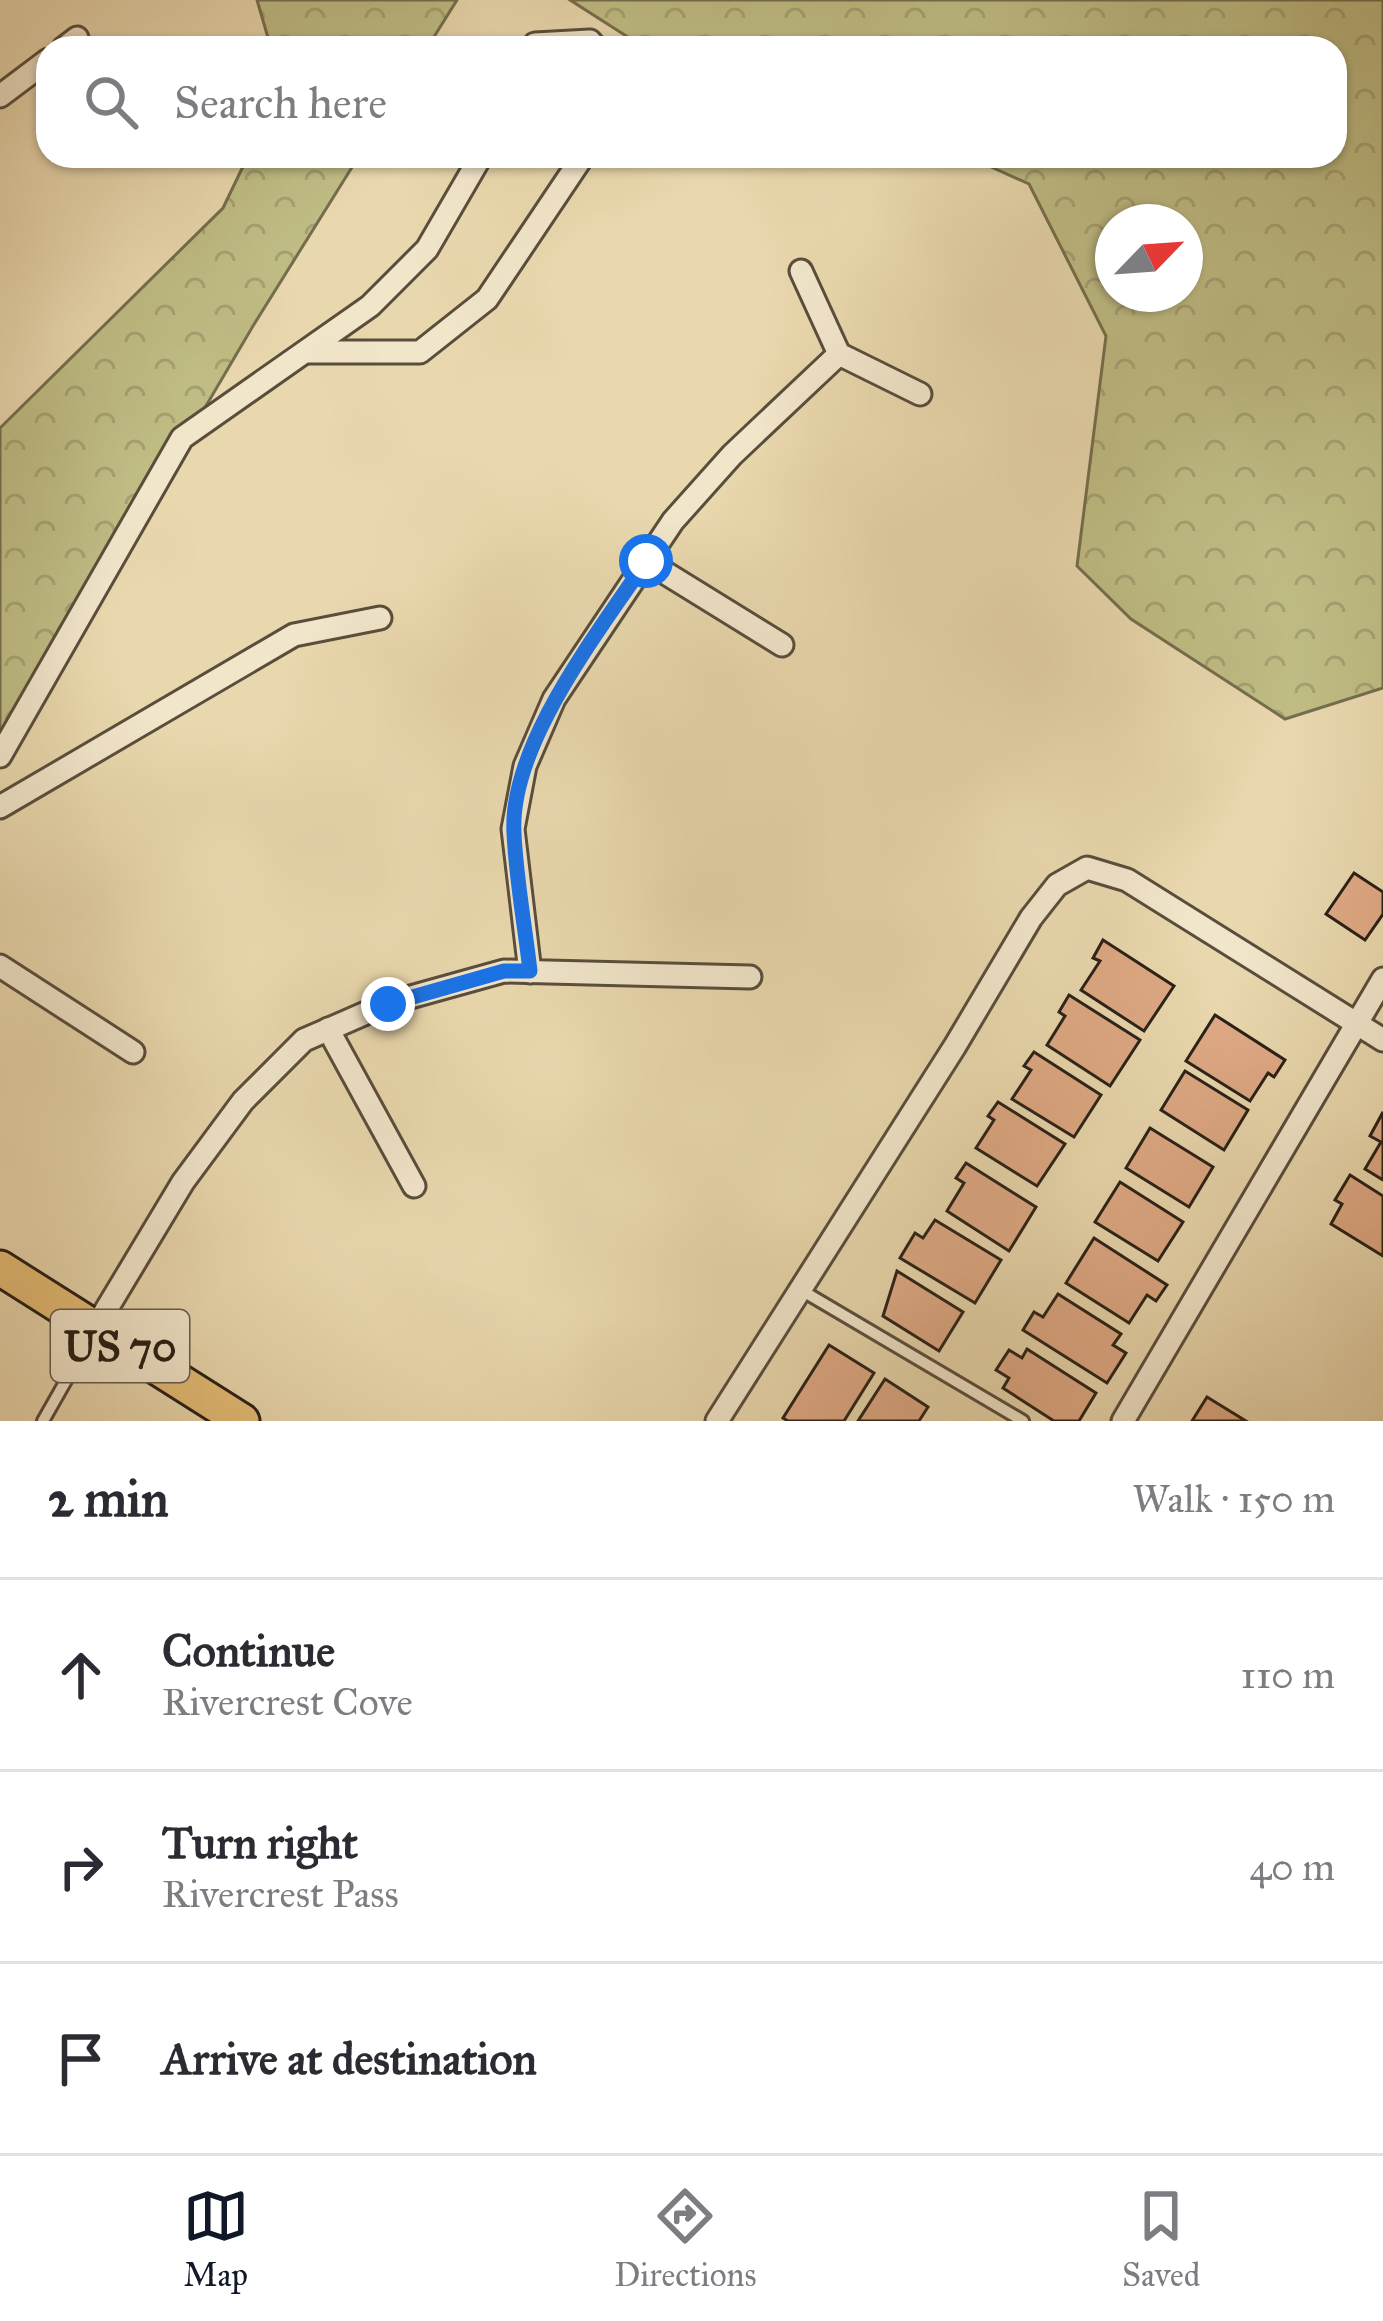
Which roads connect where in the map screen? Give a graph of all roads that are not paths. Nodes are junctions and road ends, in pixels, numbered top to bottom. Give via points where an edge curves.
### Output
1 (36, 69) edge
2 (0, 96) edge
3 (474, 168) edge
4 (575, 168) edge
5 (801, 271) dead end
6 (309, 352) junction
7 (839, 355) junction
8 (920, 394) dead end
9 (646, 561) junction
10 (380, 618) dead end
11 (782, 645) dead end
12 (0, 756) edge
13 (0, 807) edge
14 (0, 966) edge
15 (530, 971) junction
16 (750, 977) dead end
17 (1383, 979) edge
18 (1357, 1024) junction
19 (328, 1029) junction
20 (1383, 1040) edge
21 (133, 1052) dead end
22 (414, 1186) dead end
23 (0, 1268) edge
24 (801, 1290) junction
25 (94, 1330) junction
26 (43, 1421) edge
27 (242, 1421) edge
28 (717, 1421) edge
29 (1023, 1421) edge
30 (1123, 1421) edge

1 - 2 street
3 - 6 street via 427,249
4 - 6 street via 487,299 420,352
5 - 7 street
6 - 12 street via 182,438
7 - 8 street
7 - 9 street via 733,455
9 - 11 street
9 - 15 street via 554,699 525,766 513,829
10 - 13 street via 294,635
14 - 21 street
15 - 16 street
15 - 19 street via 388,1004
17 - 18 street
18 - 20 street
18 - 24 street via 1127,880 1087,868 1057,885 1031,918
18 - 30 street
19 - 22 street
19 - 25 street via 304,1040 243,1101 183,1182
23 - 25 main road, US 70
24 - 28 street
24 - 29 lane
25 - 26 lane
25 - 27 main road, US 70

